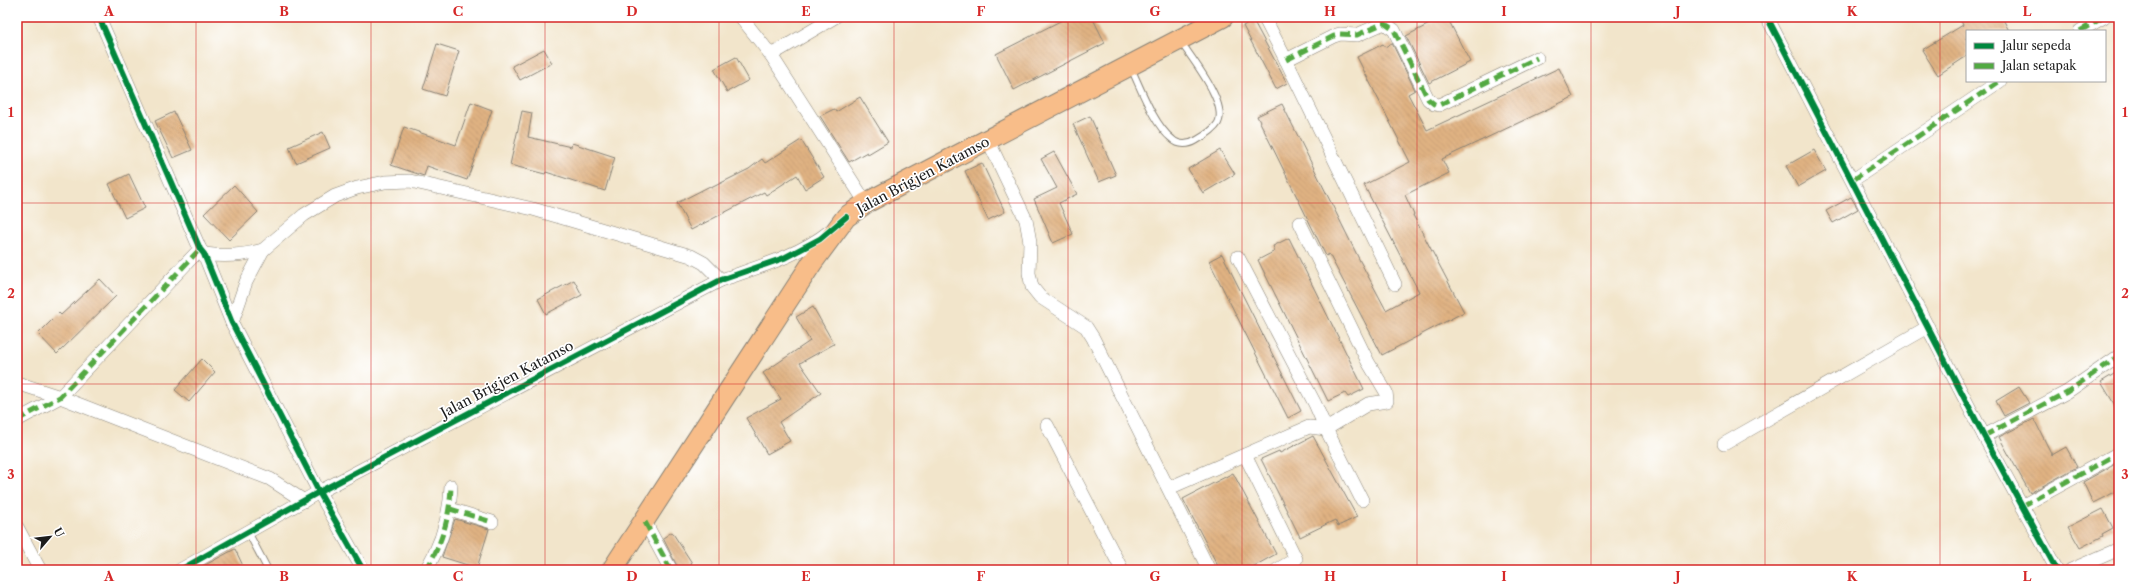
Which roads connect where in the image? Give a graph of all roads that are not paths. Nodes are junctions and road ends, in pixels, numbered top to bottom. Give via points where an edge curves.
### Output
1 (99, 17) edge
2 (740, 17) edge
3 (835, 17) edge
4 (1223, 17) edge
5 (1264, 17) edge
6 (1767, 17) edge
7 (2104, 17) edge
8 (2082, 30) edge
9 (1180, 40) junction
10 (771, 55) junction
11 (1537, 58) dead end
12 (1286, 60) junction
13 (1129, 65) junction
14 (1999, 82) edge
15 (988, 140) junction
16 (1852, 180) junction
17 (866, 202) junction
18 (846, 217) junction
19 (1300, 223) dead end
20 (263, 250) junction
21 (202, 251) junction
22 (1238, 257) dead end
23 (721, 280) junction
24 (1395, 284) dead end
25 (232, 323) junction
26 (1928, 327) junction
27 (2119, 356) edge
28 (17, 383) edge
29 (60, 397) junction
30 (17, 420) edge
31 (1048, 425) dead end
32 (1326, 429) junction
33 (1984, 436) junction
34 (1724, 444) dead end
35 (2119, 453) edge
36 (1245, 455) junction
37 (451, 486) dead end
38 (1169, 488) junction
39 (318, 492) junction
40 (1362, 500) dead end
41 (304, 501) junction
42 (2022, 506) junction
43 (450, 509) junction
44 (492, 522) dead end
45 (645, 522) junction
46 (17, 527) edge
47 (248, 532) junction
48 (2119, 549) edge
49 (40, 570) edge
50 (180, 570) edge
51 (268, 570) edge
52 (362, 570) edge
53 (426, 570) edge
54 (612, 570) edge
55 (671, 570) edge
56 (1122, 570) edge
57 (1209, 570) edge
58 (1277, 570) edge
59 (2057, 570) edge
60 (2071, 570) edge

1 - 21 street
2 - 10 street
3 - 10 street
4 - 9 main road, Jalan Brigjen Katamso
5 - 12 street
6 - 16 street
7 - 8 street
9 - 13 main road, Jalan Brigjen Katamso
9 - 13 lane via 1218,100 1220,112 1214,128 1191,144 1177,143 1163,131
10 - 17 street
11 - 12 street via 1440,105 1434,104 1425,94 1394,30 1384,24 1357,35 1334,36
12 - 24 street
13 - 15 main road, Jalan Brigjen Katamso
14 - 16 street
15 - 17 main road, Jalan Brigjen Katamso
15 - 38 street via 1026,220 1030,242 1029,273 1032,287 1040,297 1086,327
16 - 26 street
17 - 18 main road, Jalan Brigjen Katamso
18 - 23 street, Jalan Brigjen Katamso via 820,239 784,258
18 - 45 main road via 812,262
19 - 32 street via 1368,362 1386,392 1387,401 1368,404
20 - 21 street via 225,257
20 - 23 street via 304,215 335,196 385,182 410,181 533,209 691,256 704,263
20 - 25 street via 246,282
21 - 25 street
21 - 29 street
22 - 32 street
23 - 39 street, Jalan Brigjen Katamso
25 - 39 street
26 - 33 street
26 - 34 street
27 - 33 street via 2067,392
28 - 29 street
29 - 30 street
29 - 41 street via 270,479
31 - 56 street
32 - 36 street via 1309,427
32 - 40 street
33 - 42 street
35 - 42 street
36 - 38 street
36 - 58 street via 1296,559
37 - 43 street
38 - 57 street
39 - 41 street, Jalan Brigjen Katamso
39 - 52 street
41 - 47 street, Jalan Brigjen Katamso
42 - 59 street
43 - 44 street
43 - 53 street via 439,547
45 - 54 main road
45 - 55 street
46 - 49 street
47 - 50 street, Jalan Brigjen Katamso
47 - 51 lane
48 - 60 street

